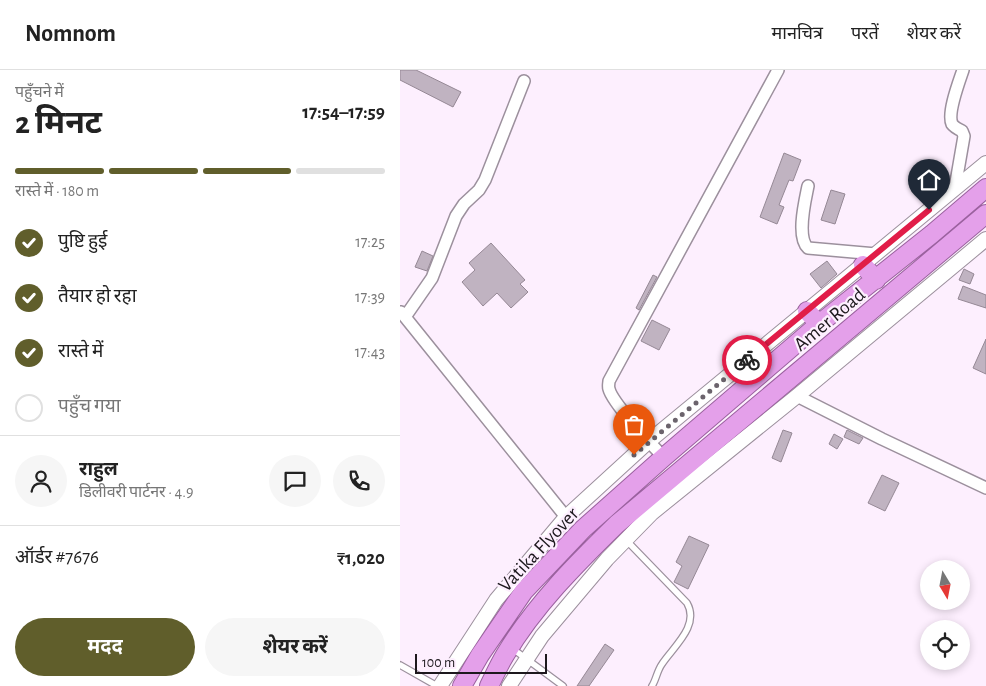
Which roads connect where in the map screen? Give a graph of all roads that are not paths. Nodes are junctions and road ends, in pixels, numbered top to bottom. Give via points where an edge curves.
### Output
1 (778, 70) edge
2 (963, 70) edge
3 (524, 81) dead end
4 (986, 163) edge
5 (808, 186) dead end
6 (955, 188) junction
7 (986, 188) edge
8 (986, 214) edge
9 (985, 241) edge
10 (869, 260) junction
11 (876, 280) junction
12 (807, 311) junction
13 (402, 314) edge
14 (819, 324) junction
15 (797, 396) junction
16 (756, 418) junction
17 (648, 442) junction
18 (664, 457) junction
19 (986, 488) edge
20 (566, 517) junction
21 (626, 539) junction
22 (510, 647) junction
23 (527, 660) junction
24 (400, 665) edge
25 (491, 682) edge
26 (439, 686) edge
27 (462, 686) edge
28 (509, 686) edge
29 (563, 686) edge
30 (652, 686) edge

1 - 17 street via 609,381 614,399
2 - 6 street via 950,115 952,123 964,136
3 - 13 street via 485,180 456,216 432,278
4 - 6 street
5 - 10 street via 804,245
6 - 10 street
7 - 11 highway, Vatika Flyover
8 - 16 highway, Amer Road
9 - 15 street
10 - 11 highway
10 - 12 street
11 - 14 highway, Vatika Flyover
12 - 14 highway
12 - 17 street
13 - 20 street
14 - 18 highway, Vatika Flyover
15 - 16 street
15 - 19 street
16 - 21 street
16 - 22 highway, Amer Road via 616,524 574,565
17 - 18 street
17 - 20 street
18 - 27 highway, Vatika Flyover via 583,529 524,592
20 - 26 street via 496,600
21 - 23 street via 542,636
21 - 30 lane via 692,612 689,626 662,665
22 - 23 lane
22 - 25 highway
23 - 28 street
23 - 29 lane
24 - 26 lane

